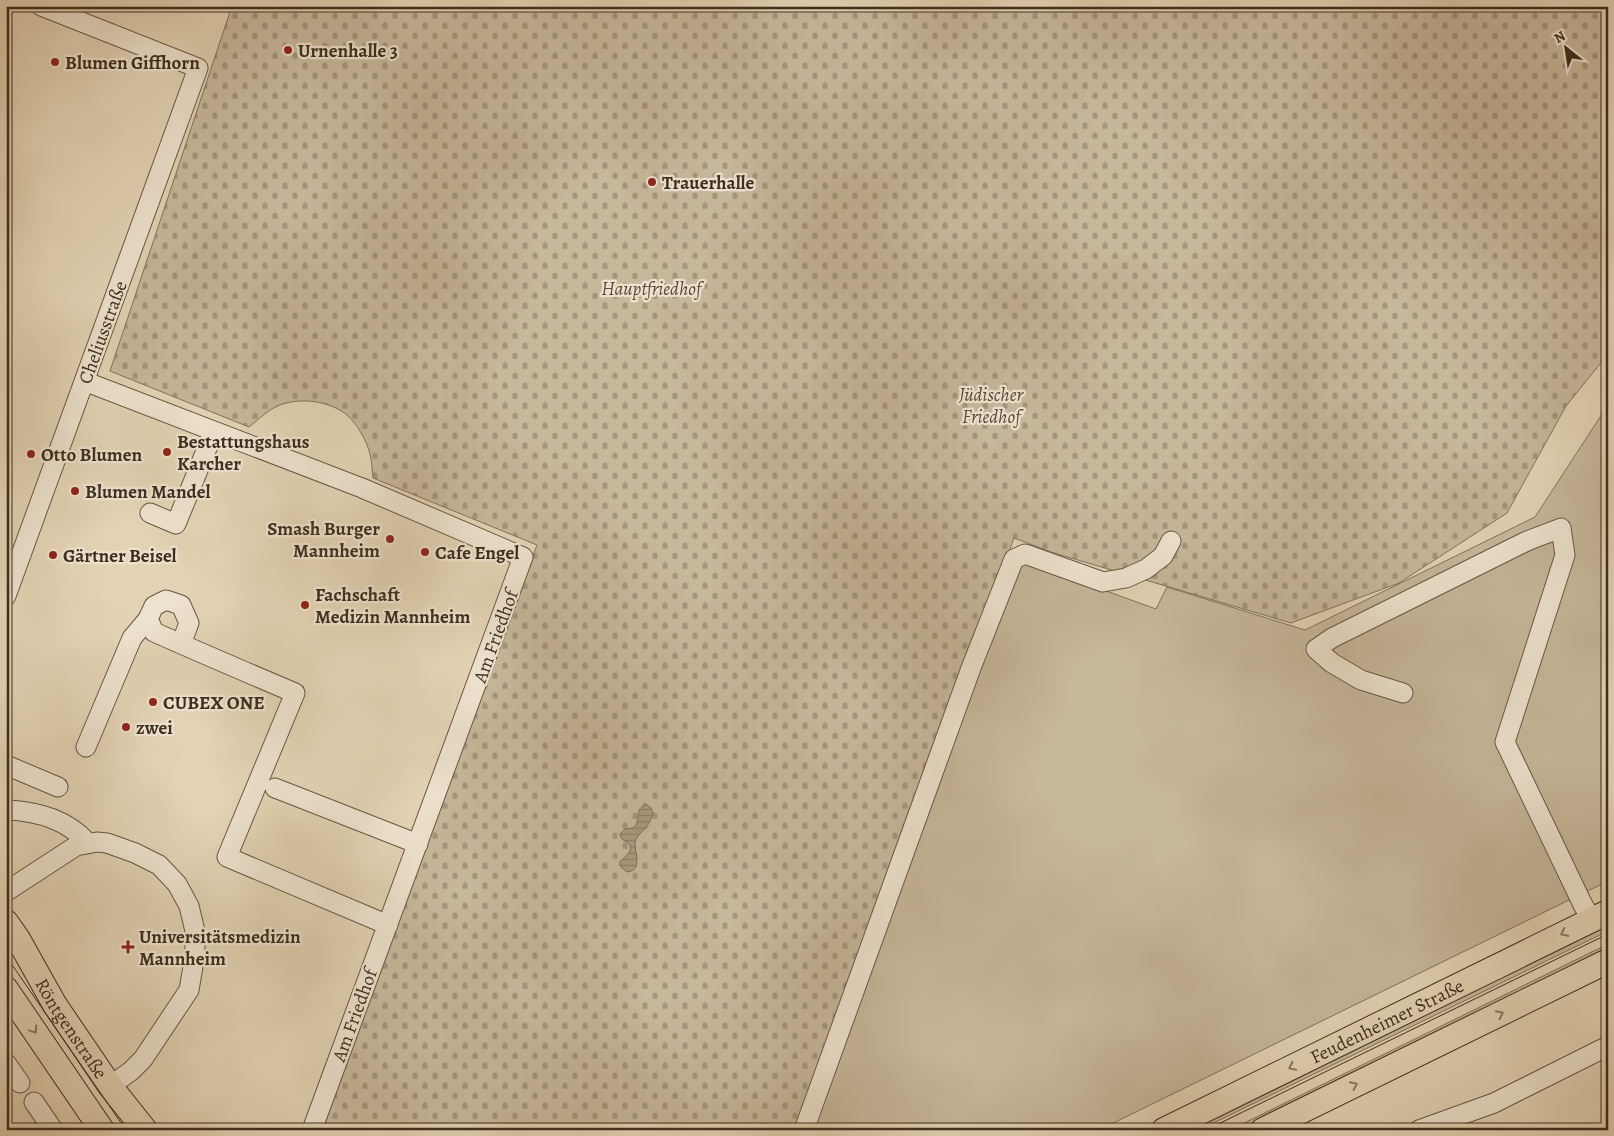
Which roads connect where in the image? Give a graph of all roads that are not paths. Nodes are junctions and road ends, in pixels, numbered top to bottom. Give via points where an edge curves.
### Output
1 (41, 6) edge
2 (84, 382) junction
3 (214, 431) junction
4 (150, 513) dead end
5 (1171, 541) dead end
6 (6, 596) edge
7 (148, 619) junction
8 (181, 644) junction
9 (1403, 693) dead end
10 (86, 746) dead end
11 (6, 765) edge
12 (58, 787) dead end
13 (275, 788) dead end
14 (6, 812) edge
15 (88, 843) junction
16 (418, 844) junction
17 (9, 883) edge
18 (1600, 916) edge
19 (6, 922) edge
20 (388, 925) junction
21 (1608, 961) edge
22 (6, 989) edge
23 (1608, 1046) edge
24 (6, 1063) edge
25 (20, 1082) dead end
26 (110, 1086) junction
27 (34, 1102) dead end
28 (54, 1130) edge
29 (102, 1130) edge
30 (145, 1130) edge
31 (312, 1130) edge
32 (804, 1130) edge
33 (1164, 1130) edge
34 (1263, 1130) edge
35 (1419, 1130) edge

1 - 2 street, Cheliusstraße via 198,68
2 - 3 street, Am Friedhof
2 - 6 street, Cheliusstraße
3 - 4 street via 176,524
3 - 16 street, Am Friedhof via 362,488 523,557
5 - 32 street via 1163,556 1146,569 1126,578 1103,582 1025,554 1014,559
7 - 8 street via 154,632
7 - 8 street via 154,606 166,600 181,605 189,623
7 - 10 street via 132,638
8 - 20 street via 295,693 227,857
9 - 18 street via 1361,680 1316,649 1332,638 1527,541 1561,528 1565,555 1505,742 1583,904
11 - 12 street
13 - 16 street
14 - 15 street via 44,814 78,832
15 - 17 street via 76,846
15 - 26 street via 107,843 159,865 189,906 195,931 189,990 143,1059
16 - 20 street, Am Friedhof
18 -> 33 main road, Feudenheimer Straße
19 - 26 main road, Röntgenstraße via 55,1005
20 - 31 street, Am Friedhof
34 -> 21 main road
22 -> 29 main road, Röntgenstraße
23 - 35 street via 1496,1102
24 - 25 street
26 - 30 main road, Röntgenstraße
27 - 28 street

